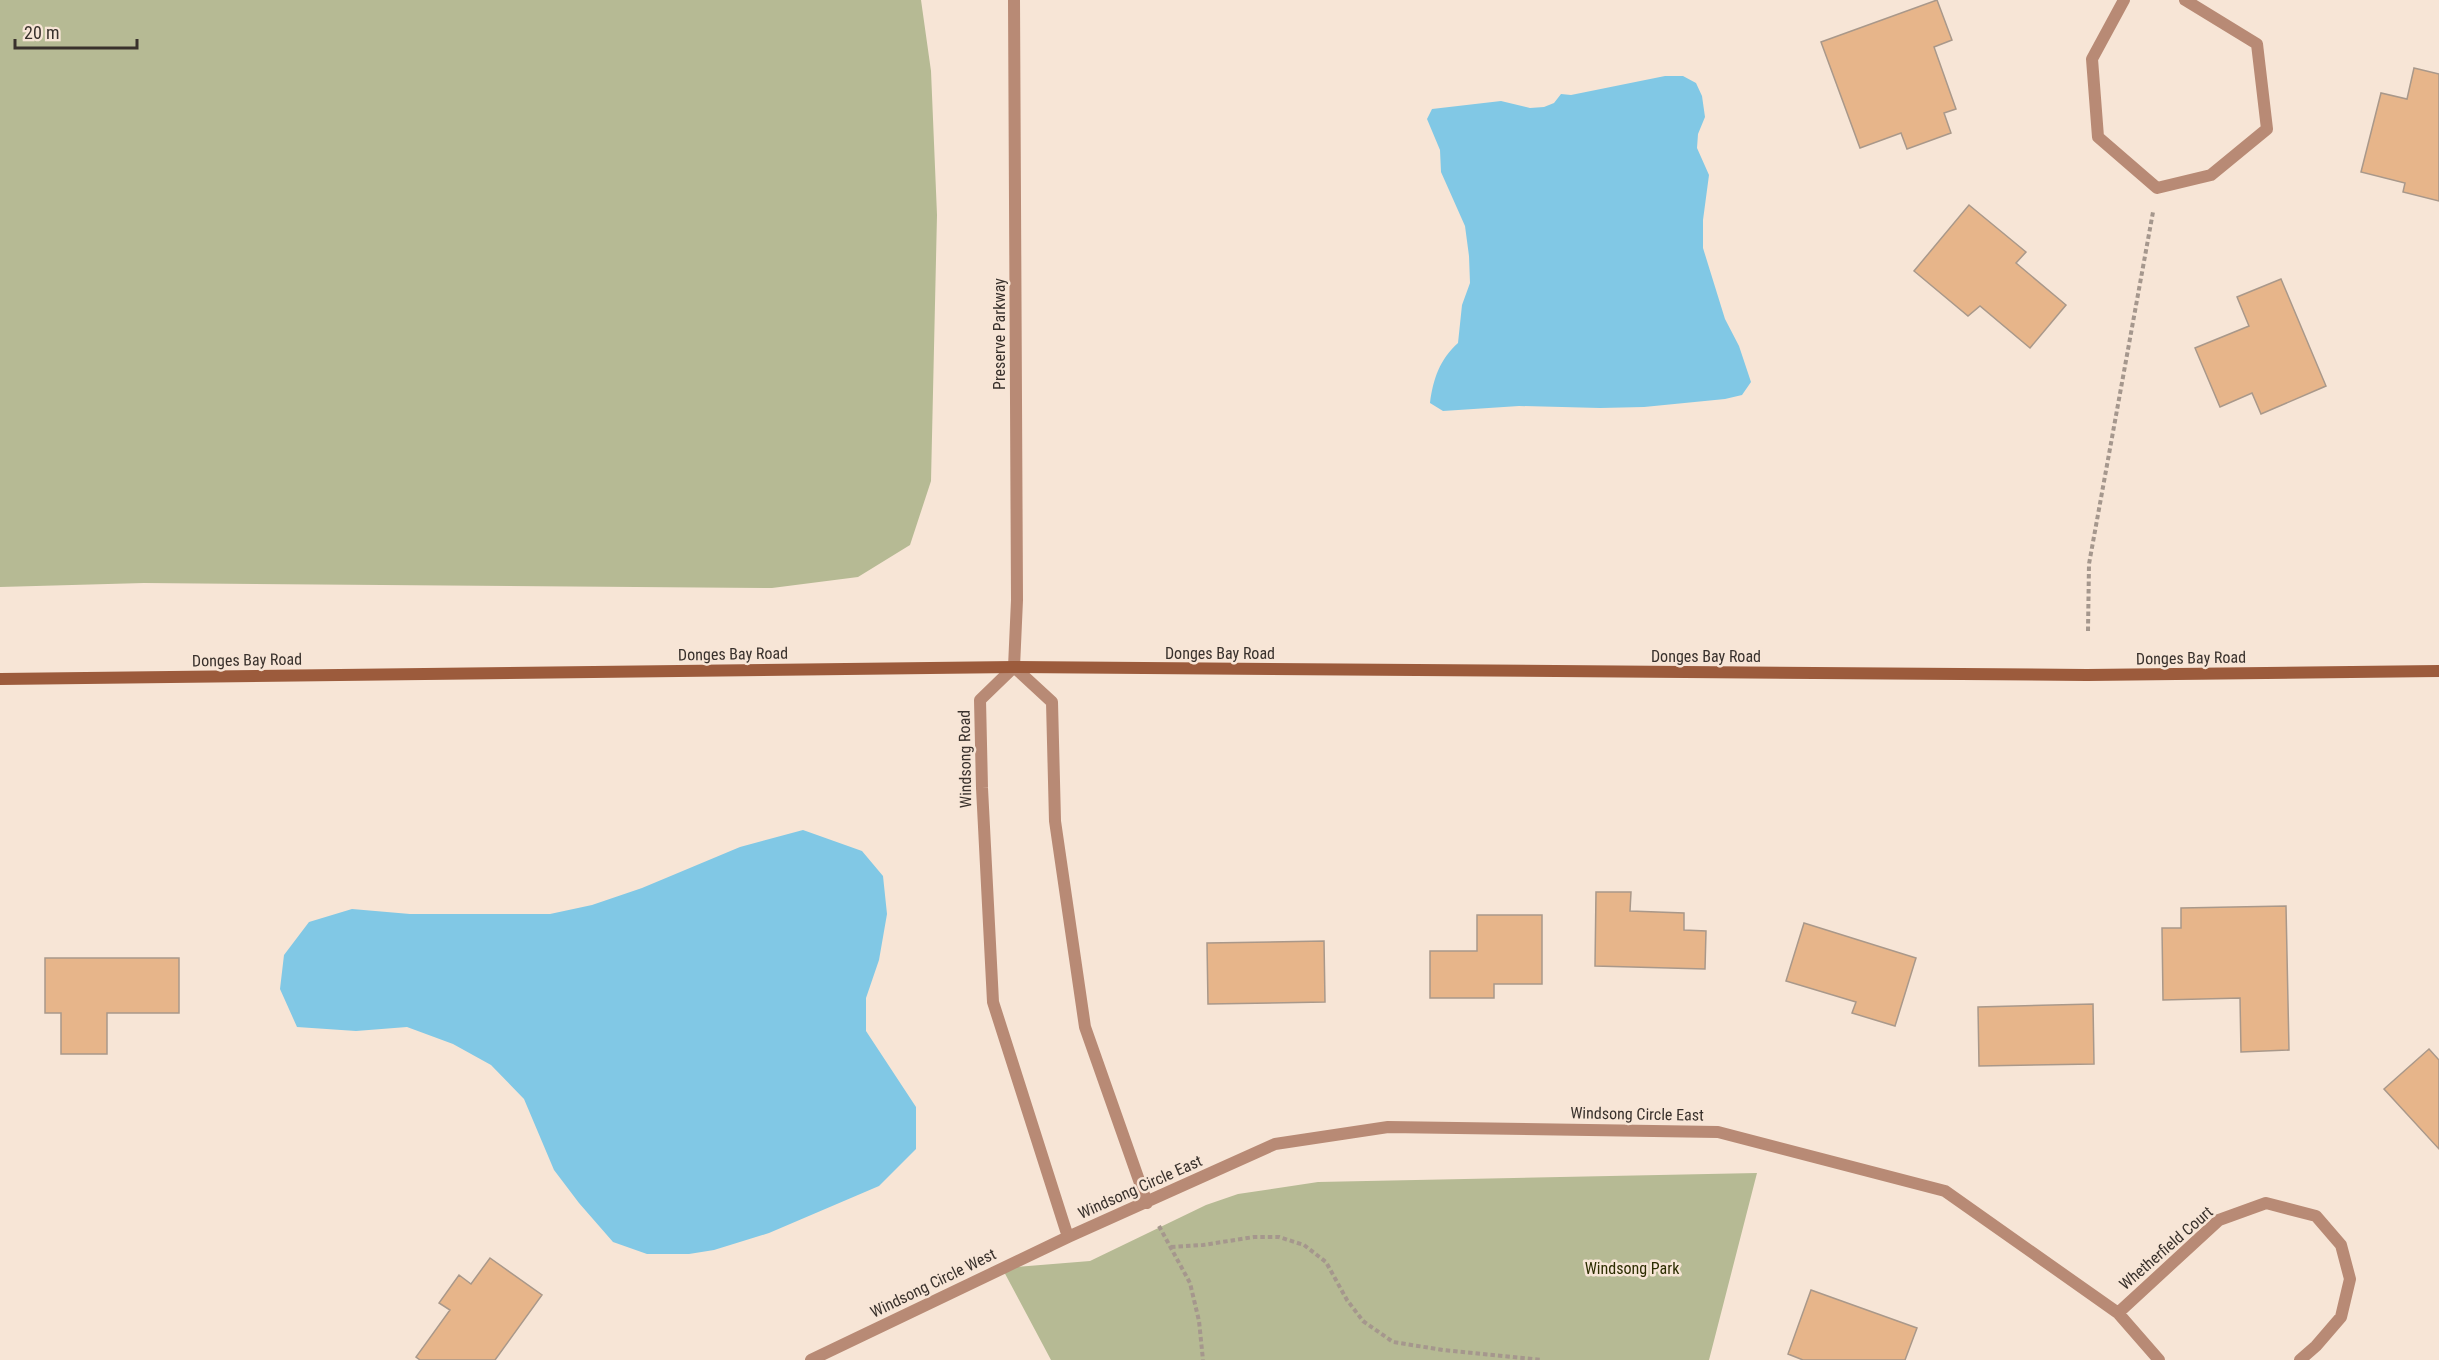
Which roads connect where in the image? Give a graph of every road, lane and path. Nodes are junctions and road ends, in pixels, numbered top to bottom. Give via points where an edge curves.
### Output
1 (1014, 0) edge
2 (2124, 0) edge
3 (2185, 0) edge
4 (2157, 188) junction
5 (2088, 631) dead end
6 (1014, 667) junction
7 (2439, 671) edge
8 (0, 679) edge
9 (1147, 1203) junction
10 (1068, 1237) junction
11 (1171, 1247) junction
12 (2118, 1313) junction
13 (811, 1360) edge
14 (1203, 1360) edge
15 (1542, 1360) edge
16 (2159, 1360) edge
17 (2300, 1360) edge

1 - 6 street, Preserve Parkway
2 - 4 street via 2092,59 2098,137
3 - 4 street via 2257,44 2267,129 2211,175
4 - 5 path via 2089,564
6 - 7 street, Donges Bay Road via 2087,675
6 - 8 street, Donges Bay Road
6 - 9 street via 1052,702 1055,821 1085,1027
6 - 10 street, Windsong Road via 980,700 993,1002
9 - 10 street, Windsong Circle East
9 - 11 path
9 - 12 street, Windsong Circle East via 1275,1144 1388,1127 1718,1132 1945,1191
10 - 13 street, Windsong Circle West
11 - 14 path via 1191,1283
11 - 15 path via 1254,1237 1287,1239 1304,1245 1326,1262 1363,1321 1393,1342
12 - 16 street, Windsong Circle East
12 - 17 street, Whetherfield Court via 2219,1220 2266,1203 2316,1216 2341,1245 2350,1279 2341,1317

